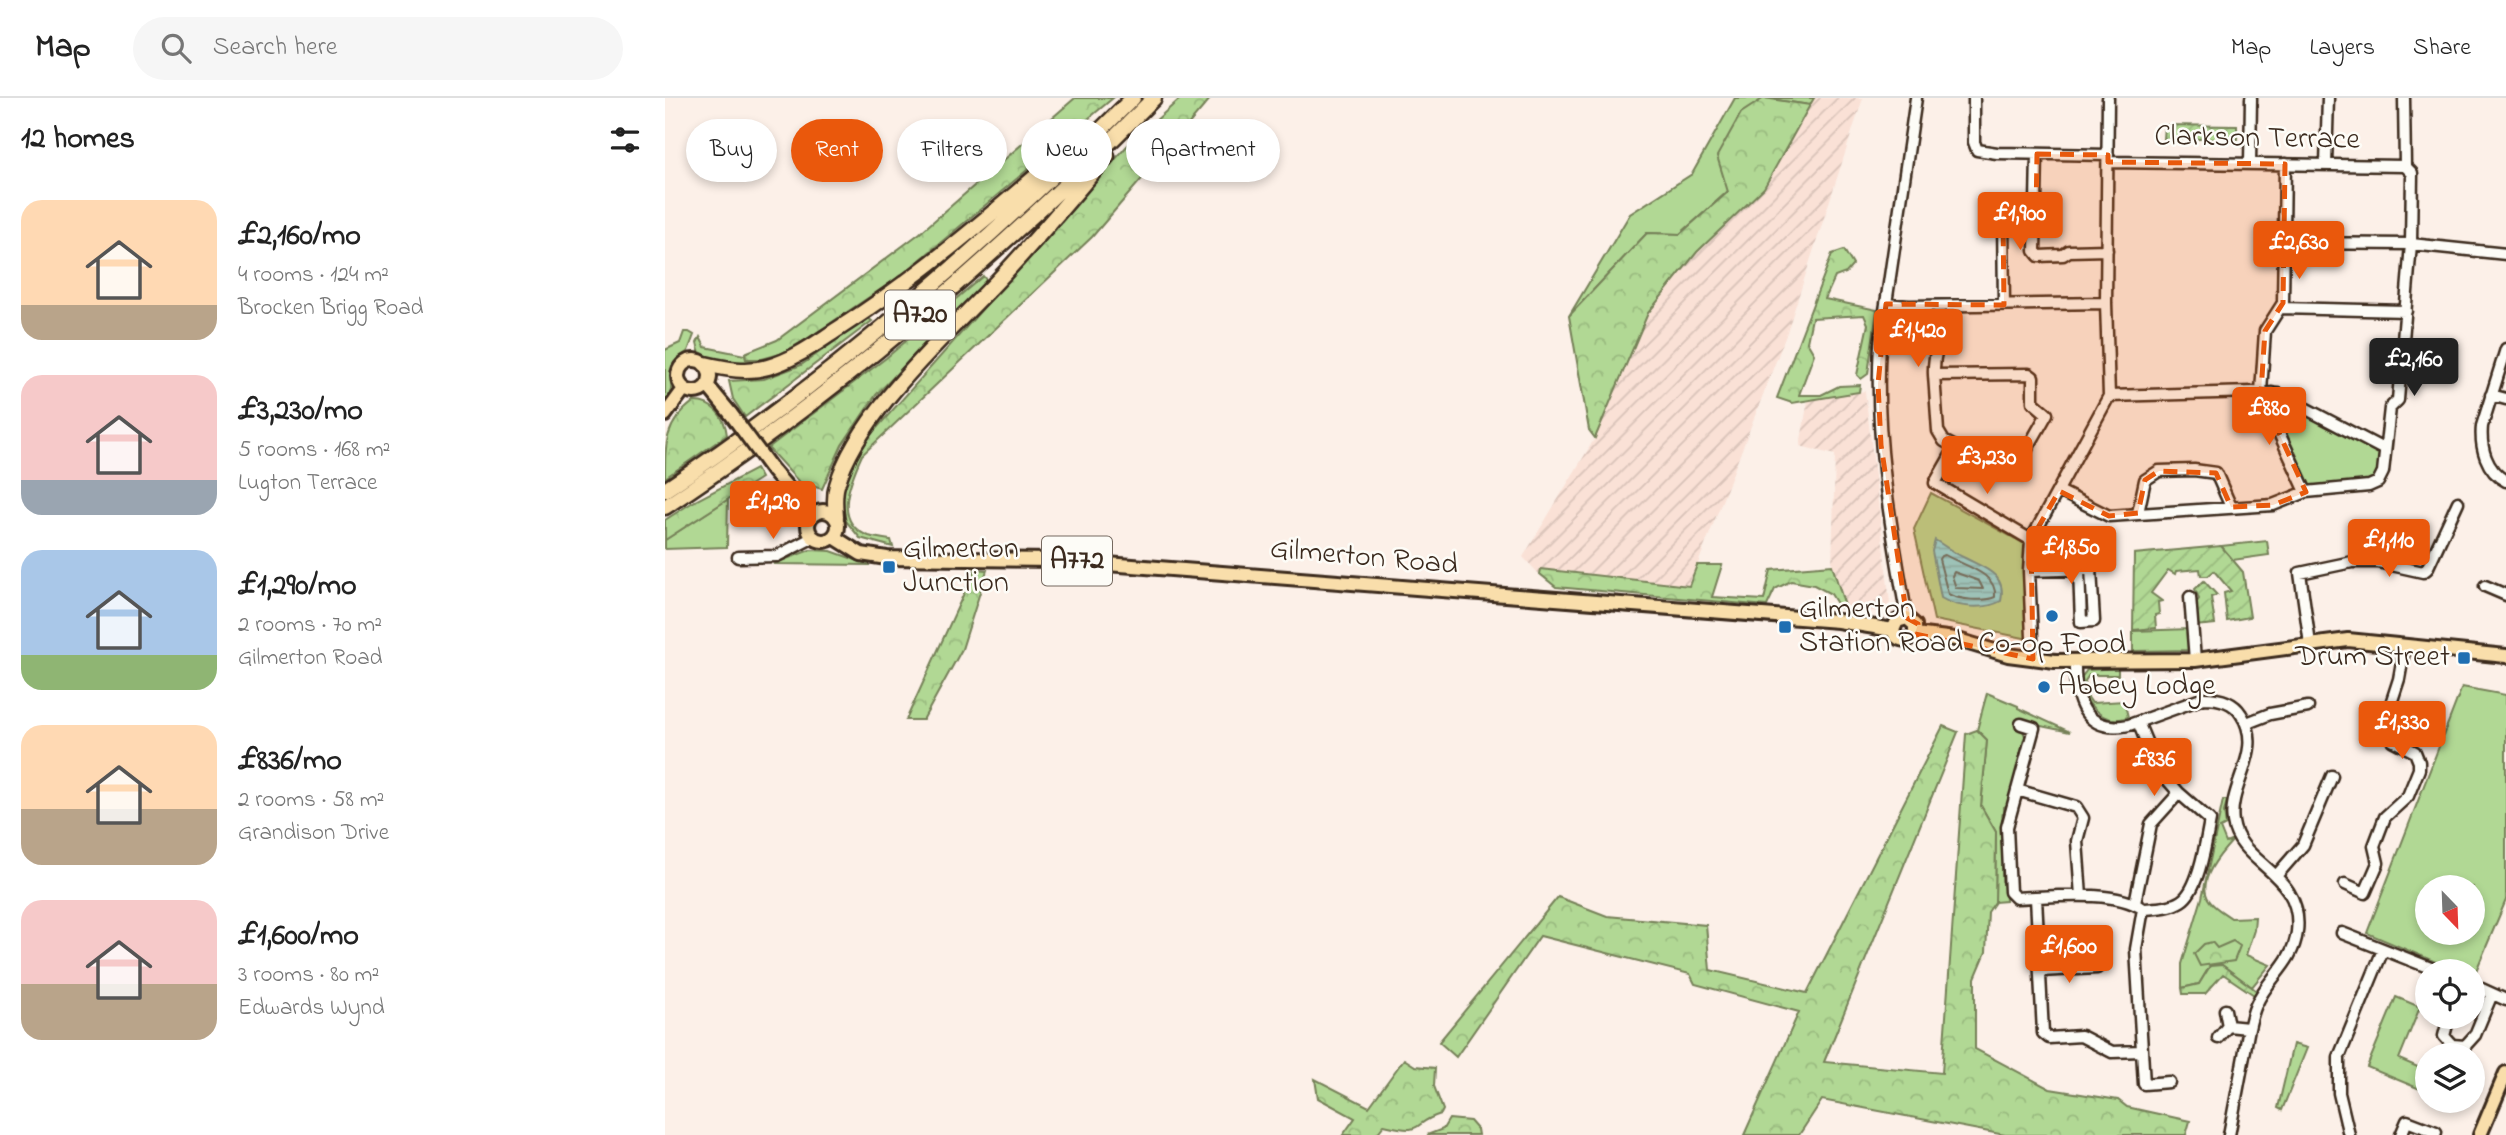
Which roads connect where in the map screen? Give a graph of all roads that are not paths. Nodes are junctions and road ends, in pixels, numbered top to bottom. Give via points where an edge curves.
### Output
1 (1126, 98) edge
2 (1133, 98) edge
3 (1157, 98) edge
4 (1916, 98) edge
5 (1974, 98) edge
6 (2108, 98) edge
7 (2251, 98) edge
8 (2328, 98) edge
9 (2404, 98) edge
10 (2037, 154) junction
11 (2108, 158) junction
12 (2250, 163) junction
13 (2285, 164) junction
14 (2326, 164) junction
15 (2405, 166) junction
16 (2036, 217) junction
17 (2284, 243) junction
18 (2411, 244) junction
19 (2106, 250) junction
20 (2506, 254) edge
21 (2106, 303) junction
22 (1886, 304) junction
23 (2004, 305) junction
24 (1938, 306) junction
25 (2280, 308) junction
26 (2406, 311) junction
27 (2506, 349) edge
28 (705, 364) junction
29 (1934, 375) junction
30 (707, 385) junction
31 (684, 389) junction
32 (2266, 393) junction
33 (2109, 396) junction
34 (2491, 396) junction
35 (2506, 399) edge
36 (665, 415) edge
37 (1955, 447) junction
38 (2385, 450) junction
39 (2506, 481) edge
40 (665, 490) edge
41 (2059, 491) junction
42 (2306, 492) junction
43 (2458, 502) dead end
44 (665, 507) edge
45 (2231, 508) junction
46 (2138, 513) junction
47 (811, 515) junction
48 (836, 517) junction
49 (812, 537) junction
50 (834, 537) junction
51 (2031, 540) junction
52 (738, 557) dead end
53 (2079, 570) junction
54 (2029, 571) junction
55 (2485, 586) dead end
56 (2506, 594) edge
57 (2190, 597) dead end
58 (1907, 618) junction
59 (1893, 629) junction
60 (1915, 634) junction
61 (2310, 644) junction
62 (2405, 645) junction
63 (2506, 656) edge
64 (2033, 660) junction
65 (2195, 660) junction
66 (2075, 661) junction
67 (2308, 707) dead end
68 (2137, 722) junction
69 (2247, 723) junction
70 (2021, 724) dead end
71 (2332, 776) dead end
72 (2017, 790) junction
73 (2179, 793) junction
74 (2276, 876) junction
75 (2345, 884) dead end
76 (2081, 895) junction
77 (2036, 898) junction
78 (2139, 906) junction
79 (2341, 933) dead end
80 (2383, 950) junction
81 (2415, 962) edge
82 (2097, 968) dead end
83 (2040, 971) junction
84 (2485, 991) edge
85 (2492, 994) junction
86 (2506, 1000) edge
87 (2225, 1010) dead end
88 (2485, 1011) edge
89 (2228, 1026) junction
90 (2248, 1028) junction
91 (2446, 1029) edge
92 (2477, 1029) edge
93 (2218, 1038) dead end
94 (2142, 1051) junction
95 (2506, 1073) edge
96 (2169, 1082) dead end
97 (2229, 1135) edge
98 (2349, 1135) edge
99 (2401, 1135) edge
100 (2435, 1135) edge
101 (2480, 1135) edge

1 - 28 highway via 921,271 796,356 750,370
2 - 40 highway, A720 via 927,290 803,391
3 - 44 highway, A720 via 933,305 781,425
3 - 48 highway via 880,408 837,486
4 - 22 street
5 - 10 street, Clarkson Terrace via 1977,150
6 - 11 street
7 - 12 street
8 - 14 street
9 - 15 street
10 - 11 street, Clarkson Terrace
10 - 16 street
11 - 12 street, Clarkson Terrace
11 - 19 street
12 - 13 street, Clarkson Terrace
13 - 14 street, Clarkson Terrace
13 - 17 street
14 - 15 street, Clarkson Terrace
15 - 18 street via 2412,173
16 - 19 street via 2035,251 2039,256
16 - 23 street via 2003,217
17 - 18 street
17 - 25 street
18 - 20 street
18 - 26 street
19 - 21 street
21 - 23 street
21 - 33 street
22 - 24 street
22 - 58 street via 1878,384 1881,444
23 - 24 street
24 - 29 street via 1940,335 1933,354
25 - 26 street
25 - 32 street via 2265,331
26 - 38 street via 2398,400 2390,408
27 - 34 street
28 - 30 main road via 710,377
28 - 31 main road via 695,360 684,364 678,379
29 - 37 street via 1938,431
29 - 37 street via 2029,374 2033,377 2033,402 2047,414 2010,474
30 - 31 main road via 699,391
30 - 47 main road, bridge
31 - 36 main road
32 - 33 street
32 - 38 street via 2287,397
32 - 42 street via 2273,420
33 - 41 street
34 - 35 street
34 - 39 street via 2481,446 2491,469
37 - 51 street via 1935,483
38 - 42 street via 2382,478 2374,485
41 - 46 street via 2109,516
41 - 51 street
42 - 45 street via 2273,505
43 - 61 street via 2423,572 2378,562 2352,562 2299,573
45 - 46 street
45 - 46 street via 2216,473 2159,471 2145,480
47 - 48 main road via 823,510
47 - 49 main road via 807,526
48 - 50 main road
49 - 50 main road via 823,542
49 - 52 street via 777,556
50 - 59 main road, Gilmerton Road / A772 via 861,554 887,558 1056,560
51 - 54 street
53 - 53 street via 2091,569 2094,621 2081,622
53 - 54 street
54 - 64 street
55 - 56 street
57 - 65 street
58 - 59 main road via 1897,621
58 - 60 main road via 1915,625
59 - 60 main road, A772 via 1902,640
60 - 64 main road, A772 via 1955,639
61 - 62 main road, A772 via 2348,640
61 - 65 main road, A772
62 - 63 main road, A772
62 - 75 street via 2385,730 2392,740 2415,752 2419,769 2408,796 2385,817 2374,846 2378,863 2368,894
64 - 66 main road, A772
65 - 66 main road, A772
66 - 68 street via 2076,691 2085,712 2111,727
67 - 69 street
68 - 69 street via 2214,698 2240,711
68 - 73 street via 2157,768
69 - 74 street via 2250,746 2232,819 2239,838
70 - 72 street via 2035,728
71 - 74 street via 2303,845
72 - 76 street via 2075,807 2081,813 2077,841
72 - 77 street via 2007,827 2010,892 2015,898
73 - 78 street via 2151,824
73 - 78 street via 2210,820 2191,892 2169,907
74 - 90 street via 2295,904 2297,931 2287,962 2264,989
76 - 77 street
76 - 78 street
77 - 83 street
78 - 94 street via 2136,949
79 - 80 street
80 - 81 street
80 - 98 street via 2339,1056 2339,1093
82 - 83 street
83 - 94 street via 2043,1033 2049,1038 2081,1036 2112,1052
84 - 85 street
85 - 86 street
85 - 88 street
87 - 89 street
89 - 90 street
89 - 93 street
90 - 97 street
91 - 92 street via 2444,1036 2452,1045 2465,1046
94 - 96 street via 2144,1084
95 - 101 main road
99 - 100 street via 2407,1121

